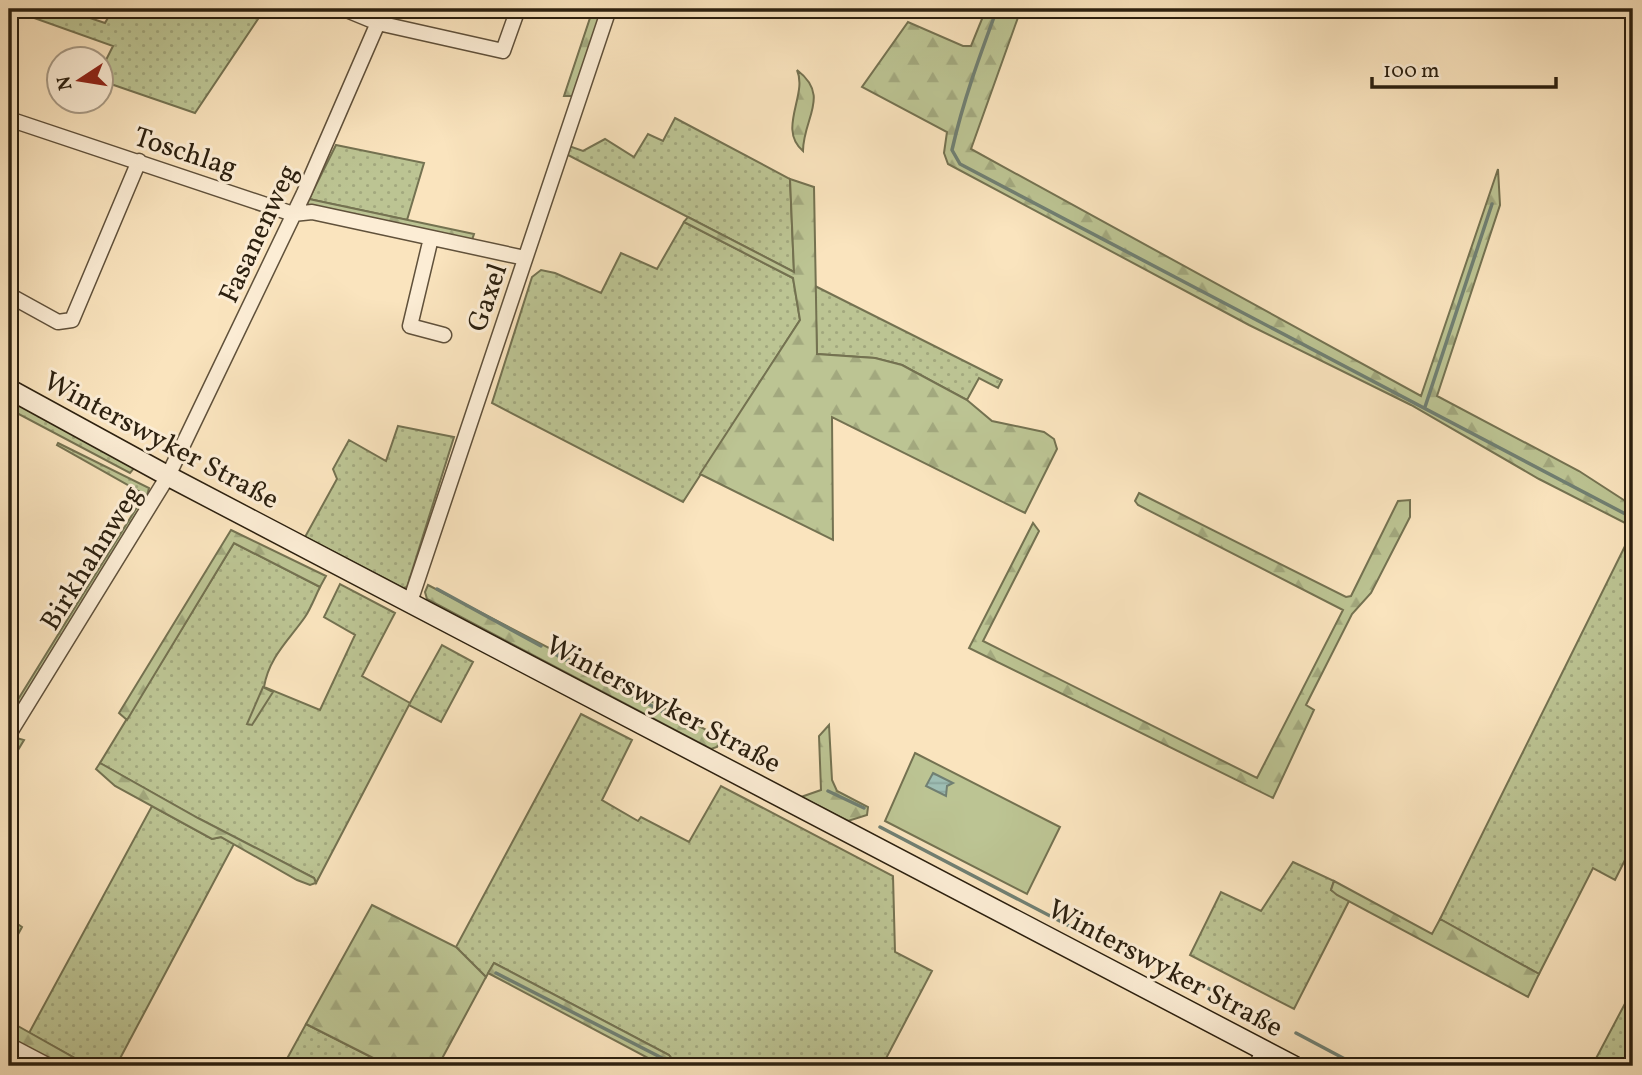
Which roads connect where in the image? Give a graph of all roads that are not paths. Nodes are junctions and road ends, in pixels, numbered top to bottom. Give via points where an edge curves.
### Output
1 (344, 9) edge
2 (384, 9) edge
3 (518, 9) edge
4 (609, 9) edge
5 (378, 23) junction
6 (9, 119) edge
7 (139, 161) junction
8 (293, 214) junction
9 (431, 238) junction
10 (526, 258) junction
11 (9, 295) edge
12 (444, 335) dead end
13 (9, 389) edge
14 (169, 476) junction
15 (410, 602) junction
16 (9, 734) edge
17 (9, 1045) edge
18 (1260, 1058) edge
19 (49, 1066) edge
20 (1294, 1066) edge

1 - 5 street
2 - 5 street, Fasanenweg
3 - 5 street via 503,51
4 - 10 street, Gaxel
5 - 8 street, Fasanenweg
6 - 7 street, Toschlag
7 - 8 street, Toschlag
7 - 11 street via 72,320 58,322
8 - 9 street, Toschlag via 312,212
8 - 14 street, Fasanenweg
9 - 10 street, Toschlag
9 - 12 street via 410,326
10 - 15 street, Gaxel
13 - 14 street, Winterswyker Straße
14 - 15 street, Winterswyker Straße
14 - 16 street, Birkhahnweg
15 - 18 street, Winterswyker Straße
17 - 19 street
18 - 20 street, Winterswyker Straße

